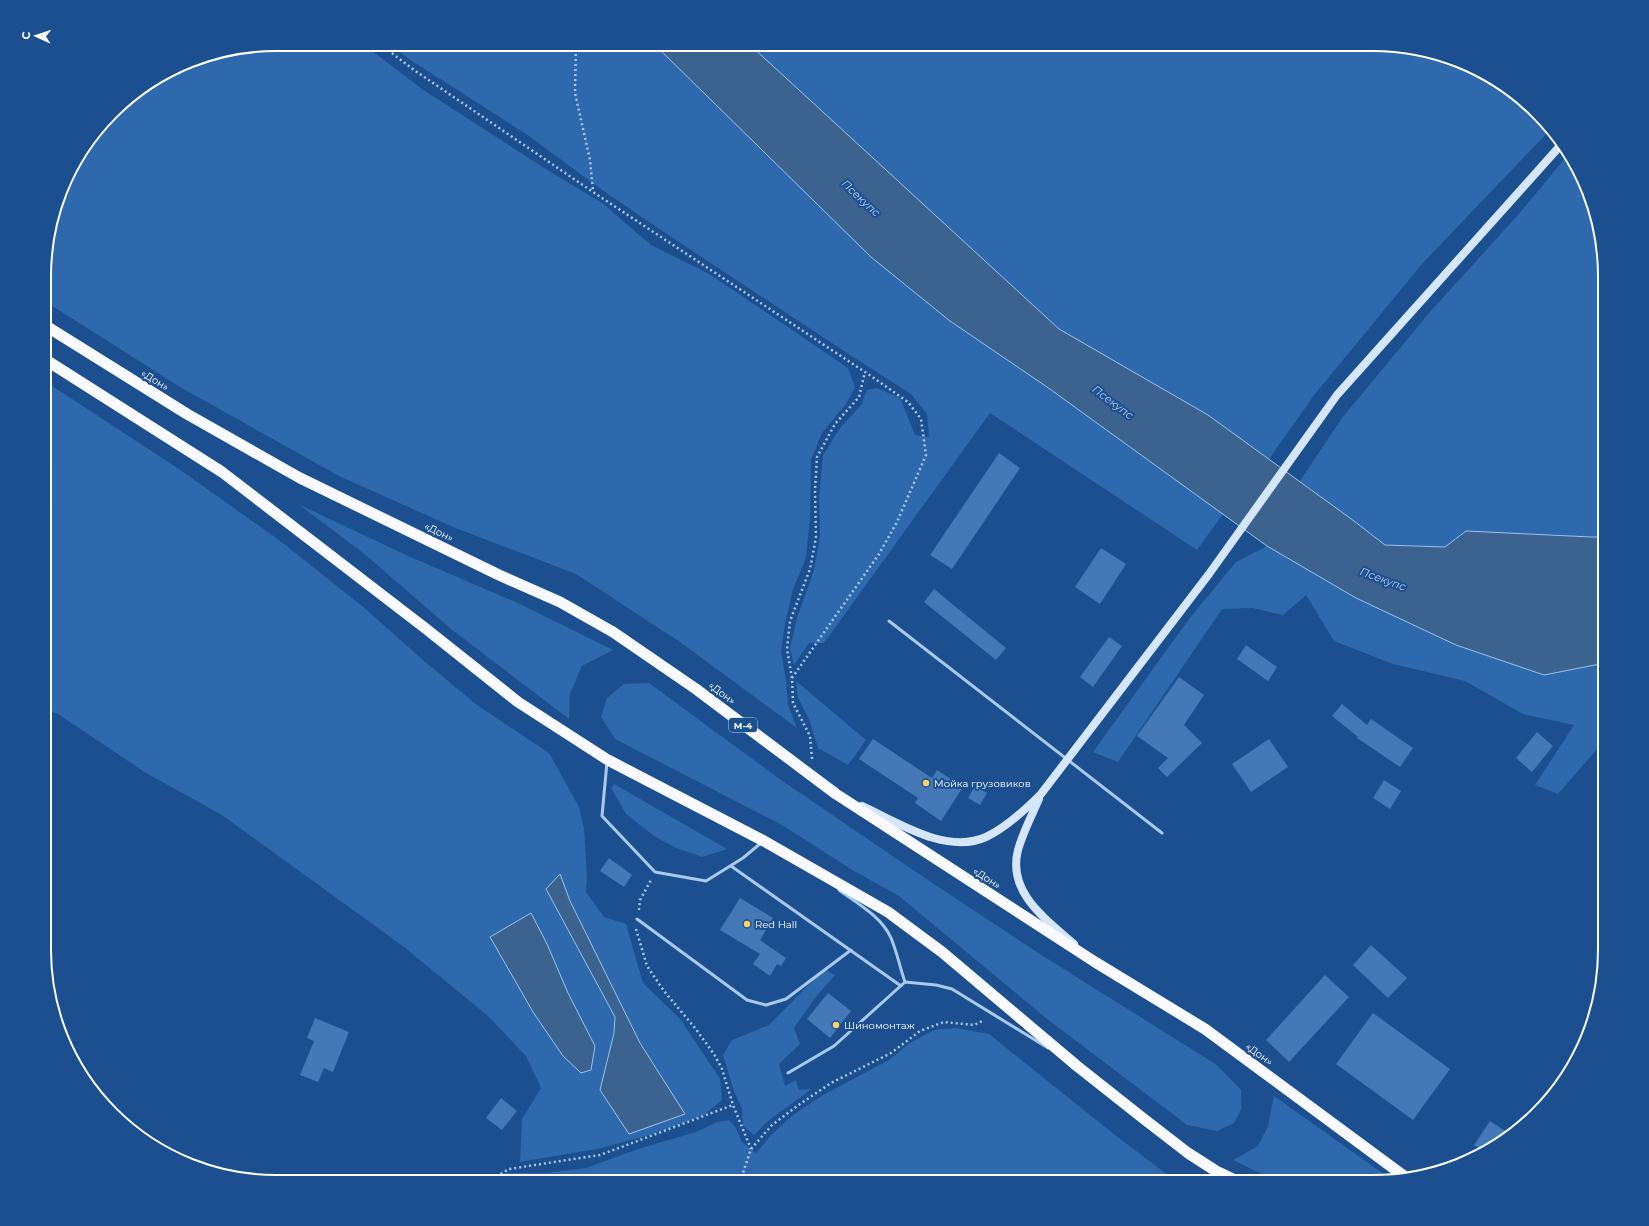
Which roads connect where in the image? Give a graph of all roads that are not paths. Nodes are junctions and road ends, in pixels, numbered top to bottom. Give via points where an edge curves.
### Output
1 (1558, 148) edge
2 (51, 329) edge
3 (51, 363) edge
4 (889, 621) dead end
5 (608, 760) junction
6 (1068, 760) junction
7 (836, 794) junction
8 (1041, 794) junction
9 (1162, 833) dead end
10 (764, 841) junction
11 (806, 865) junction
12 (731, 866) junction
13 (637, 919) road end
14 (851, 950) junction
15 (1095, 962) junction
16 (905, 982) junction
17 (901, 986) junction
18 (1077, 1066) junction
19 (788, 1074) dead end
20 (1401, 1173) edge
21 (1224, 1175) edge

1 - 6 main road via 1337,395 1209,574
2 - 7 highway, «Дон» / М-4 via 187,414 300,478 560,602 613,632 696,689
3 - 5 highway via 222,472 518,702
4 - 6 lane
5 - 10 highway
5 - 12 lane via 602,816 655,872 706,881
6 - 8 main road
6 - 9 lane
7 - 8 main road, М-4 via 932,839 954,843 986,837 1021,813
7 - 15 highway, «Дон» / М-4
8 - 15 main road, М-4 via 1018,851 1018,882 1024,896 1047,920
10 - 11 highway
10 - 12 lane
11 - 16 lane via 871,913 884,926 891,937
11 - 18 highway via 888,912 942,952
12 - 14 lane
13 - 14 lane via 747,1000 766,1005 786,999
14 - 17 lane
15 - 20 highway, «Дон» / М-4 via 1205,1029
16 - 17 lane
16 - 18 lane via 952,989
17 - 19 lane via 834,1046
18 - 21 highway via 1188,1153

